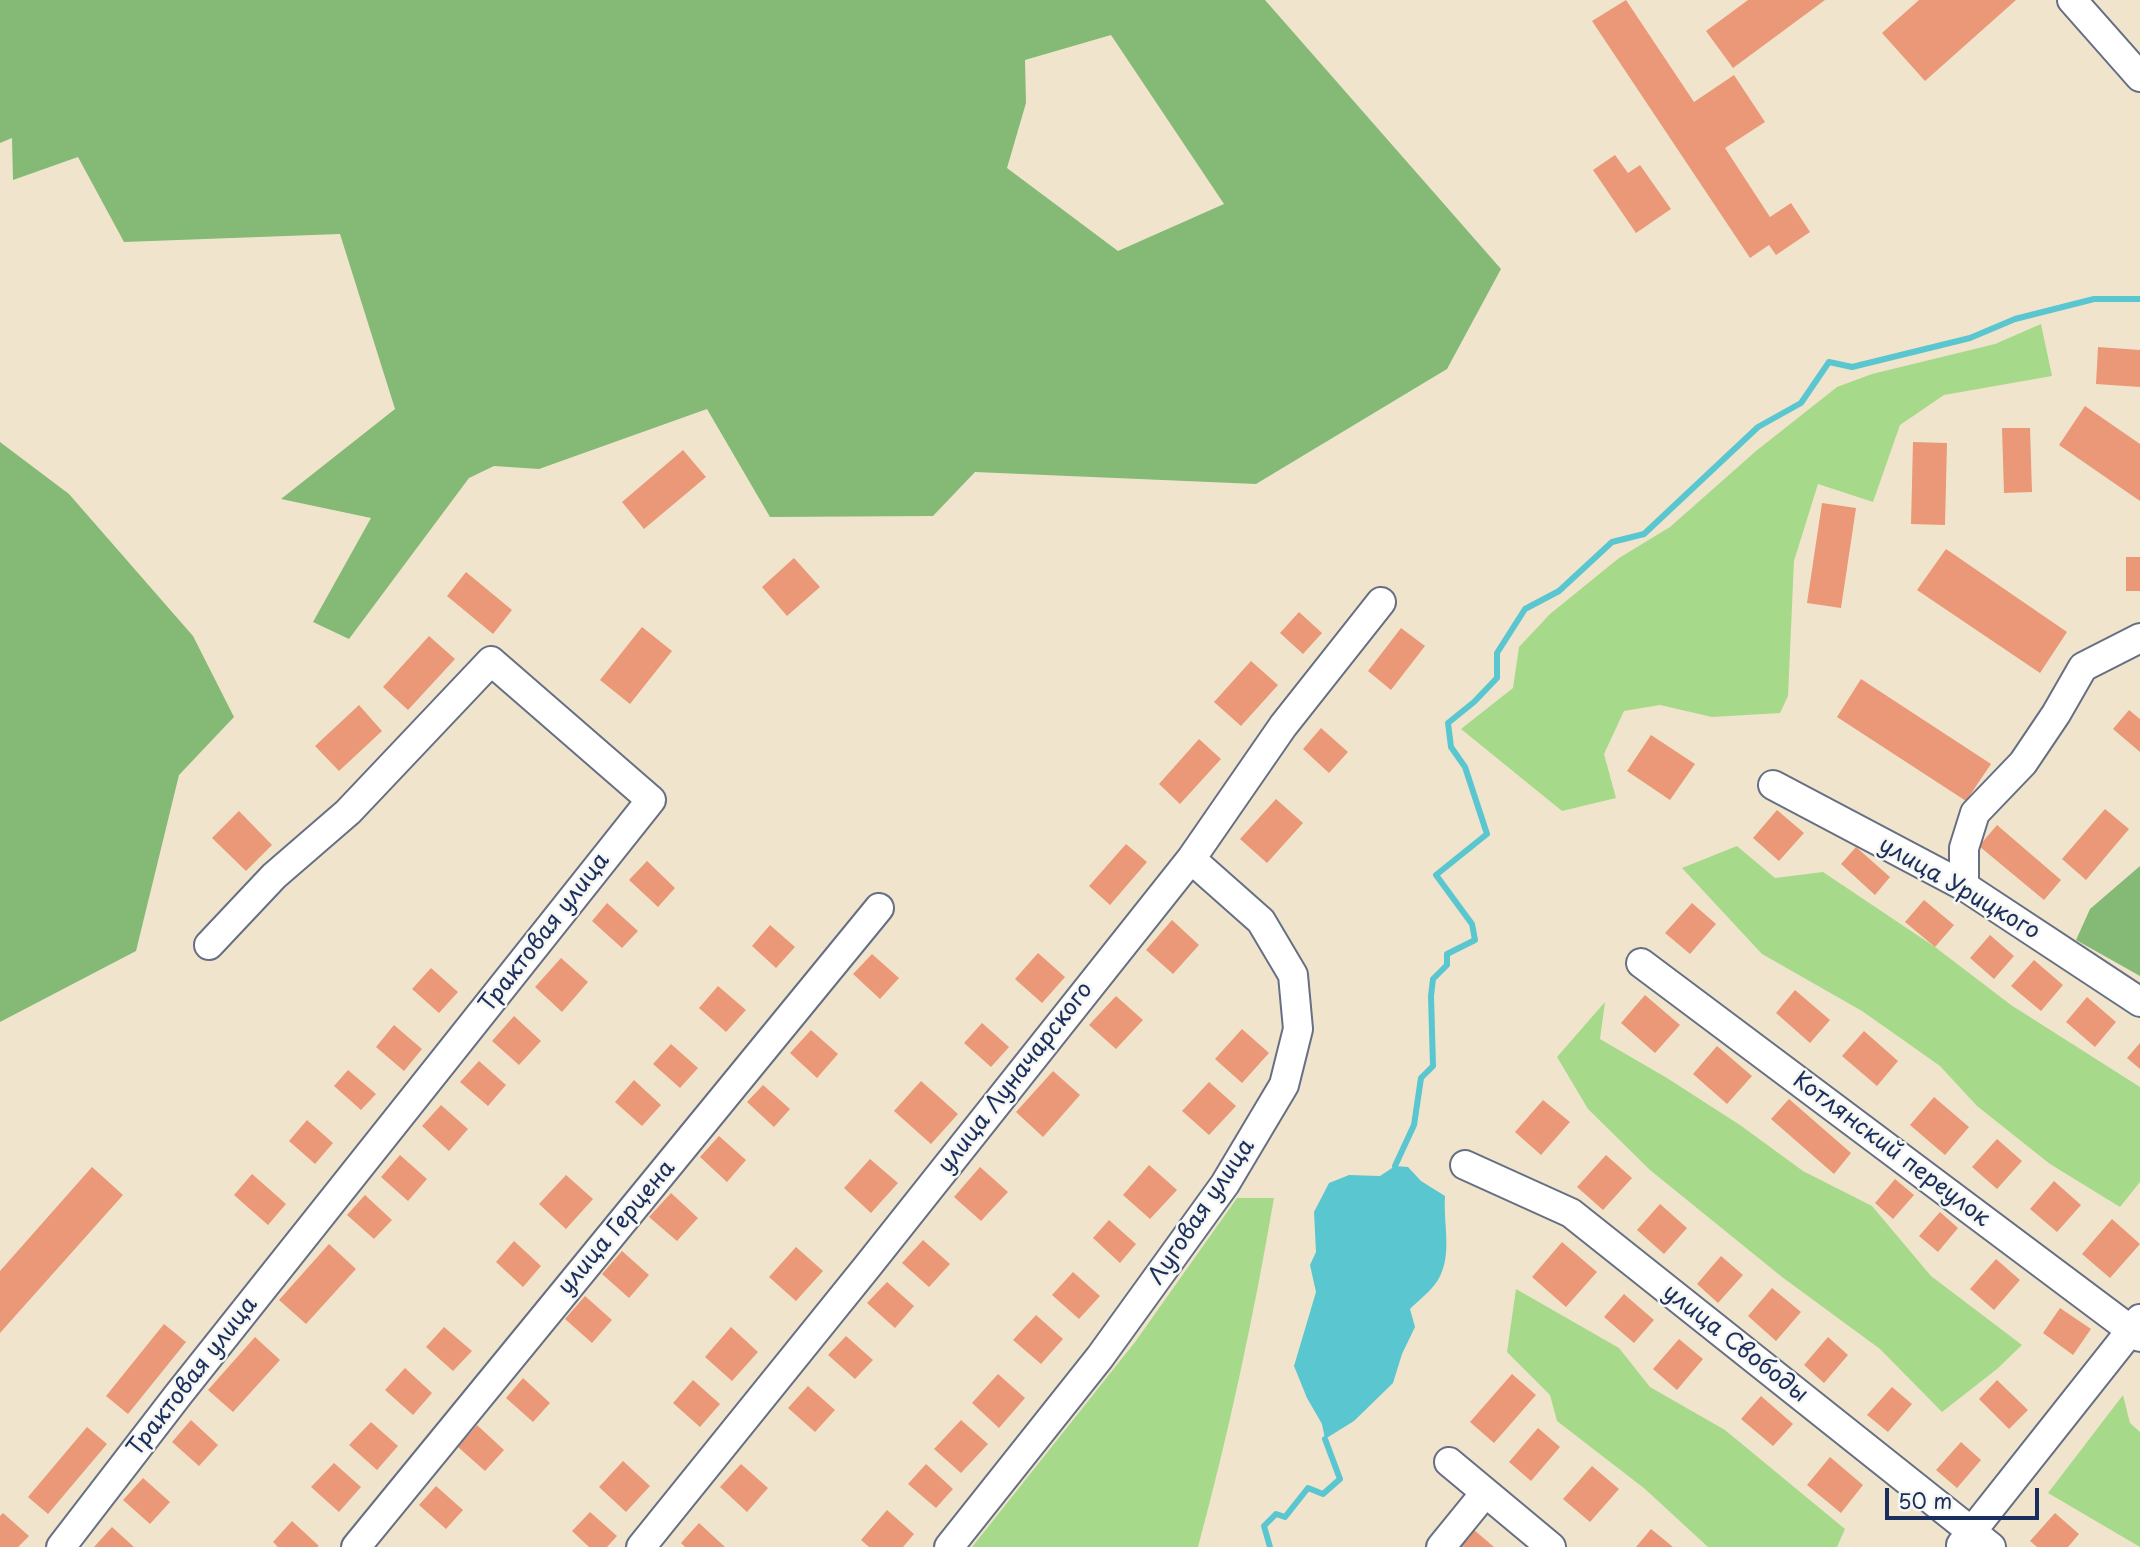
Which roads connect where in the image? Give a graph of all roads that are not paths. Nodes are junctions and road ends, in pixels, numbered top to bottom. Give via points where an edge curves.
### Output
1 (2072, 0) edge
2 (2140, 77) edge
3 (1381, 602) dead end
4 (2140, 638) edge
5 (1773, 785) dead end
6 (1191, 859) junction
7 (1964, 886) junction
8 (879, 908) dead end
9 (209, 945) dead end
10 (1641, 964) dead end
11 (2140, 1002) edge
12 (1465, 1165) dead end
13 (2137, 1328) edge
14 (1449, 1462) dead end
15 (1485, 1493) junction
16 (1974, 1542) edge
17 (61, 1547) edge
18 (356, 1547) edge
19 (641, 1547) edge
20 (949, 1547) edge
21 (1441, 1547) edge
22 (1552, 1547) edge

1 - 2 street
3 - 6 street, улица Луначарского via 1283,726
4 - 7 street via 2083,667 2023,763 1975,813 1964,848
5 - 7 street, улица Урицкого
6 - 19 street, улица Луначарского
6 - 20 street, Луговая улица via 1261,920 1293,975 1298,1029 1284,1085 1225,1184 1100,1357
7 - 11 street, улица Урицкого
8 - 18 street, улица Герцена
9 - 17 street, Трактовая улица via 274,876 348,812 491,661 651,800
10 - 13 street, Котлянский переулок
12 - 16 street, улица Свободы via 1571,1213
13 - 16 street
14 - 15 street
15 - 21 street
15 - 22 street

